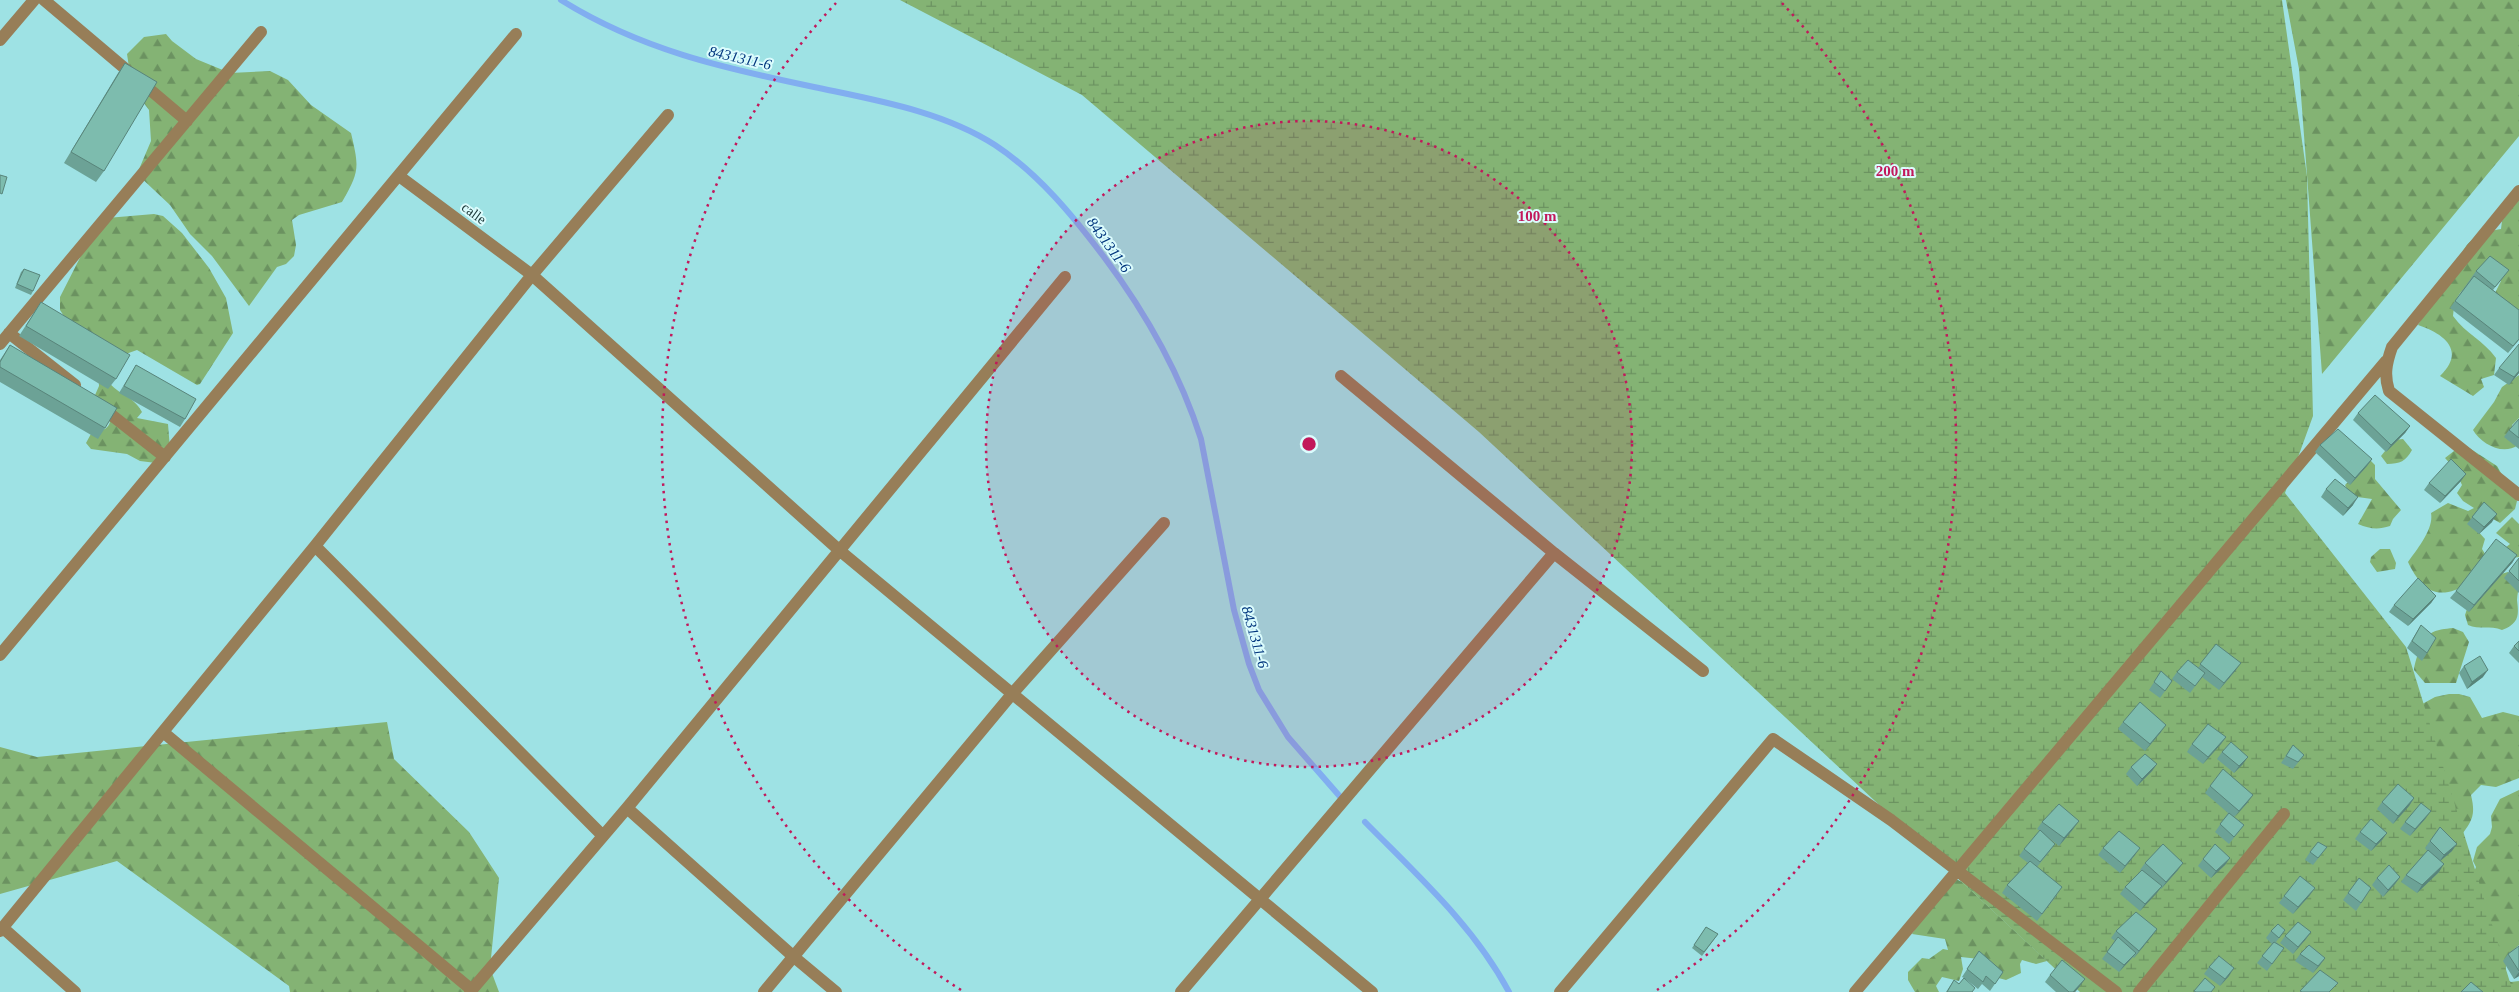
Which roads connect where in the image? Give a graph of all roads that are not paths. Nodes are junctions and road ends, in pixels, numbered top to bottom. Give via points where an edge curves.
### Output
1 (34, 0) edge
2 (44, 0) edge
3 (261, 32) dead end
4 (516, 34) dead end
5 (0, 40) edge
6 (668, 114) dead end
7 (187, 121) junction
8 (399, 176) junction
9 (2519, 190) edge
10 (532, 274) junction
11 (1065, 277) dead end
12 (9, 333) junction
13 (0, 344) edge
14 (2386, 362) junction
15 (1341, 376) dead end
16 (165, 457) junction
17 (2519, 495) edge
18 (1164, 523) dead end
19 (315, 546) junction
20 (839, 550) junction
21 (1554, 553) junction
22 (0, 655) edge
23 (1703, 671) dead end
24 (1012, 694) junction
25 (163, 732) junction
26 (627, 808) junction
27 (2284, 814) dead end
28 (603, 836) junction
29 (1956, 869) junction
30 (1260, 901) junction
31 (1, 930) edge
32 (794, 957) junction
33 (471, 991) edge
34 (75, 992) edge
35 (764, 992) edge
36 (836, 992) edge
37 (1182, 992) edge
38 (1372, 992) edge
39 (1560, 992) edge
40 (1855, 992) edge
41 (2116, 992) edge
42 (2140, 992) edge

1 - 5 street
2 - 7 street
3 - 7 street
4 - 8 street
6 - 10 street
7 - 12 street
8 - 10 street, calle
8 - 16 street
9 - 14 street via 2392,347
10 - 19 street
10 - 20 street, calle
11 - 20 street
12 - 13 street
12 - 16 street
14 - 17 street via 2384,377 2389,391
14 - 29 street
15 - 21 street
16 - 22 street
18 - 24 street
19 - 25 street
19 - 28 street
20 - 24 street, calle
20 - 26 street
21 - 23 street
21 - 30 street
24 - 30 street, calle
24 - 32 street
25 - 31 street
25 - 33 street
26 - 28 street
26 - 32 street
27 - 42 street
28 - 33 street
29 - 39 street via 1773,739
29 - 40 street
29 - 41 street
30 - 37 street
30 - 38 street, calle
31 - 34 street
32 - 35 street
32 - 36 street

